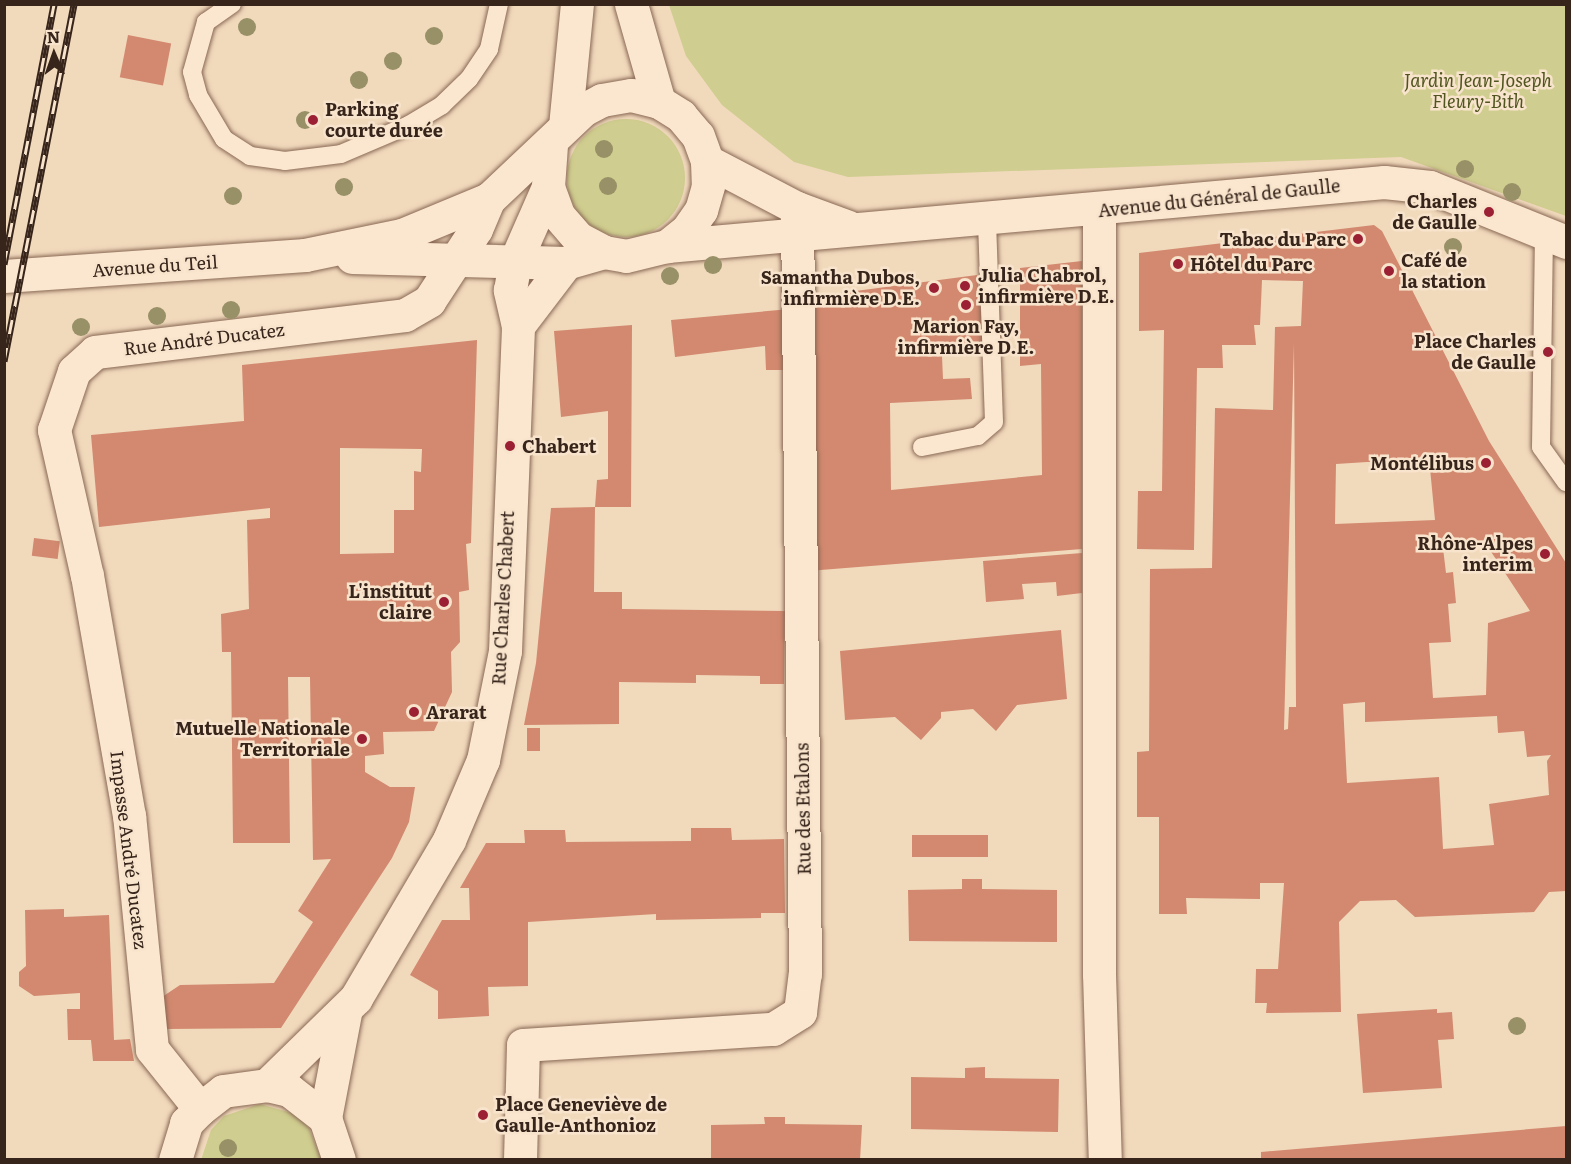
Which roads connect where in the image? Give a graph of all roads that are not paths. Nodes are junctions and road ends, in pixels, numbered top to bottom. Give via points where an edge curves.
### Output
1 (232, 4) edge
2 (499, 4) edge
3 (577, 4) edge
4 (631, 4) edge
5 (207, 13) edge
6 (659, 102) junction
7 (558, 135) junction
8 (707, 161) junction
9 (548, 187) junction
10 (489, 199) junction
11 (1100, 210) junction
12 (987, 220) junction
13 (796, 222) junction
14 (1555, 238) edge
15 (667, 246) junction
16 (604, 252) junction
17 (305, 255) junction
18 (454, 260) junction
19 (514, 262) junction
20 (566, 262) junction
21 (4, 276) edge
22 (518, 326) junction
23 (922, 447) dead end
24 (1566, 482) edge
25 (87, 576) joint
26 (345, 1013) junction
27 (267, 1085) junction
28 (200, 1109) junction
29 (324, 1118) junction
30 (341, 1157) edge
31 (175, 1160) edge
32 (520, 1160) edge
33 (1105, 1160) edge

1 - 5 lane
2 - 5 lane via 489,49 469,79 442,105 409,125 341,154 285,161 250,156 224,139 206,113 192,72
3 - 7 street
4 - 6 street
6 - 7 street via 631,95 602,100
6 - 8 street via 693,129
7 - 9 street
7 - 10 street, Avenue du Teil
8 - 13 street
8 - 15 street via 708,186 701,210 687,230
9 - 16 street via 558,215 578,238
9 - 19 street, Rue Charles Chabert
10 - 17 street, Avenue du Teil via 402,236
10 - 18 street, Rue André Ducatez via 476,229
11 - 12 street, Avenue du Général de Gaulle
11 - 14 street, Avenue du Général de Gaulle via 1406,182 1430,187
11 - 33 street via 1099,974
12 - 13 street, Avenue du Général de Gaulle via 861,231
12 - 23 lane via 994,422 978,435
13 - 15 street, Avenue du Général de Gaulle
13 - 32 street, Rue des Etalons via 805,974 800,1012 773,1029 523,1045
14 - 24 lane via 1541,447
15 - 16 street via 647,254
16 - 20 street, Avenue du Teil
17 - 18 street, Avenue du Teil
17 - 21 street, Avenue du Teil
18 - 19 street, Avenue du Teil
18 - 25 street, Rue André Ducatez via 429,301 405,315 95,352 75,371 54,430
19 - 20 street, Avenue du Teil
19 - 22 street, Rue Charles Chabert via 510,290
20 - 22 street
22 - 26 street, Rue Charles Chabert via 503,672 483,760 449,840
25 - 28 street, Impasse André Ducatez via 129,816 152,1049
26 - 27 street, Rue Charles Chabert
26 - 29 street, Rue Charles Chabert
27 - 28 street via 223,1091
27 - 29 street via 289,1090
28 - 31 street via 186,1123
29 - 30 street

